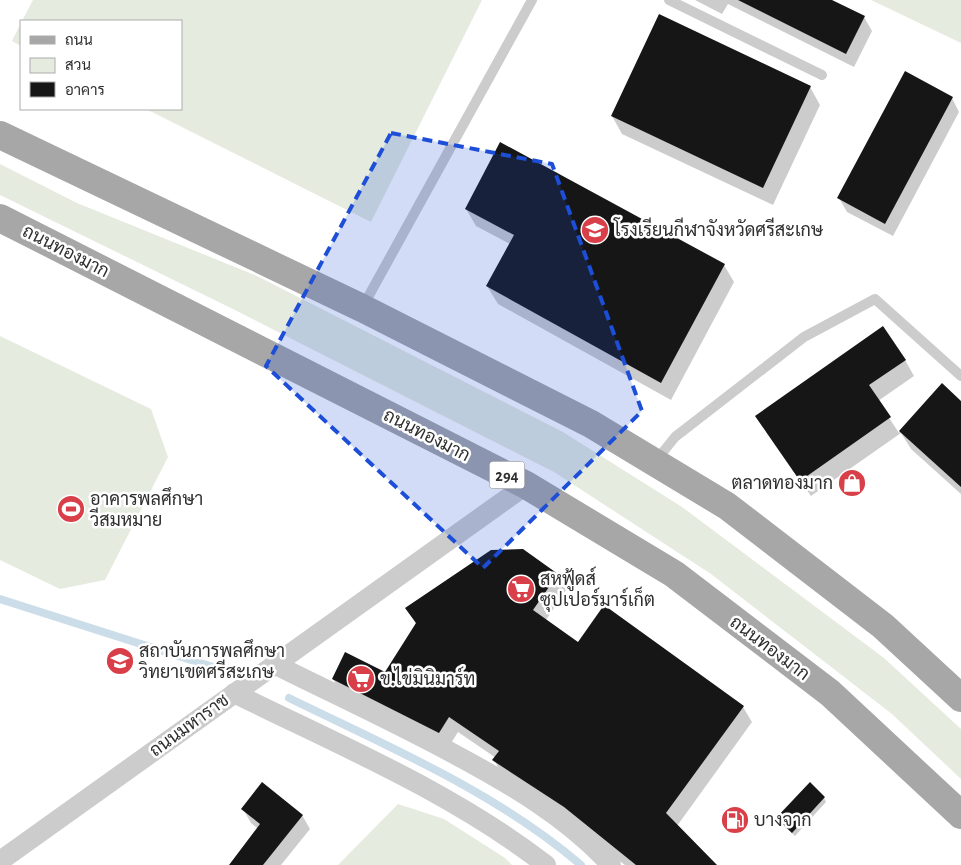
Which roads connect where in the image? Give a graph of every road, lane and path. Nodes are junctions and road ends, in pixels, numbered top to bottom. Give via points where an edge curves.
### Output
1 (532, 0) edge
2 (669, 0) edge
3 (822, 75) dead end
4 (0, 135) edge
5 (0, 218) edge
6 (362, 308) junction
7 (961, 376) edge
8 (654, 463) junction
9 (526, 485) junction
10 (274, 664) junction
11 (234, 693) junction
12 (961, 698) edge
13 (961, 815) edge
14 (0, 861) edge
15 (546, 865) edge
16 (611, 865) edge

1 - 6 lane
2 - 3 lane
4 - 6 main road
5 - 9 main road, ถนนทองมาก / 294
6 - 8 main road via 591,424
7 - 8 lane via 875,299 804,337 675,437
8 - 12 main road via 727,506 875,620
9 - 10 street, ถนนมหาราช
9 - 13 main road, ถนนทองมาก / 294 via 682,580 830,693
10 - 11 street, ถนนมหาราช
10 - 16 street via 493,775 540,804
11 - 14 street, ถนนมหาราช
11 - 15 street via 404,777 515,841

